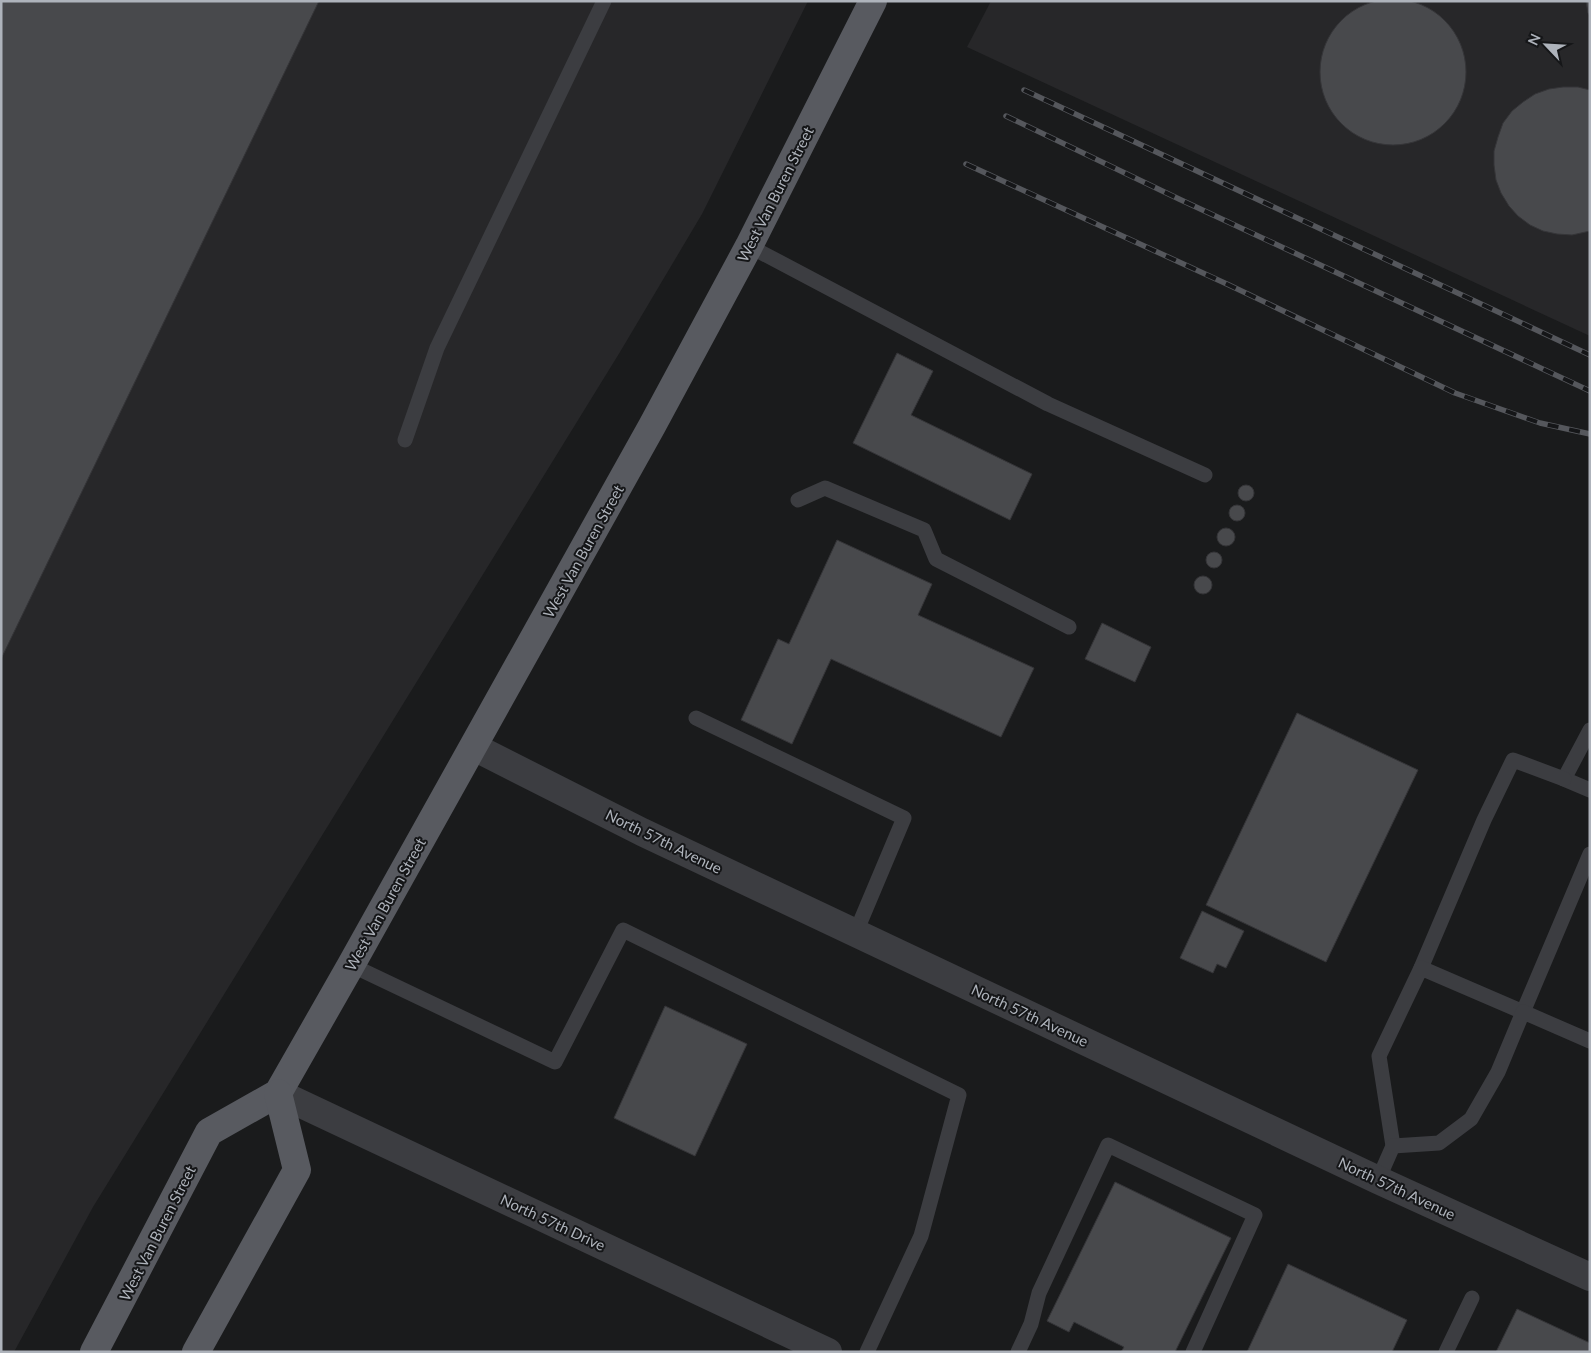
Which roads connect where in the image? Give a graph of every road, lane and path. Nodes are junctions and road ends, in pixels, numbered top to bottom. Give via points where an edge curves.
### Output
1 (604, 1) edge
2 (873, 1) edge
3 (749, 246) junction
4 (405, 440) dead end
5 (1205, 475) dead end
6 (798, 500) dead end
7 (1069, 627) dead end
8 (696, 718) dead end
9 (1590, 730) edge
10 (474, 747) junction
11 (1564, 779) junction
12 (1590, 790) edge
13 (1590, 854) edge
14 (856, 932) junction
15 (351, 965) junction
16 (1421, 968) junction
17 (1523, 1012) junction
18 (1590, 1041) edge
19 (278, 1093) junction
20 (1393, 1146) junction
21 (1378, 1180) junction
22 (1590, 1277) edge
23 (1472, 1298) dead end
24 (94, 1352) edge
25 (196, 1352) edge
26 (828, 1352) edge
27 (867, 1352) edge
28 (1018, 1352) edge
29 (1193, 1352) edge
30 (1446, 1352) edge

1 - 4 lane via 438,348
2 - 3 main road, West Van Buren Street
3 - 5 lane via 1048,404
3 - 10 main road, West Van Buren Street
6 - 7 lane via 825,488 924,530 936,559
8 - 14 lane via 904,818
9 - 11 lane
10 - 14 street, North 57th Avenue via 642,832
10 - 15 main road, West Van Buren Street
11 - 12 lane
11 - 16 lane via 1513,760
13 - 17 lane
14 - 21 street, North 57th Avenue
15 - 19 main road, West Van Buren Street
15 - 27 lane via 555,1062 623,930 959,1095 921,1236
16 - 17 lane
16 - 20 lane via 1379,1056
17 - 18 lane
17 - 20 lane via 1498,1072 1472,1119 1439,1143
19 - 24 main road, West Van Buren Street via 209,1132
19 - 25 main road via 297,1170
19 - 26 street, North 57th Drive
20 - 21 lane
21 - 22 street, North 57th Avenue
23 - 30 lane
28 - 29 lane via 1031,1324 1040,1292 1108,1144 1255,1215

